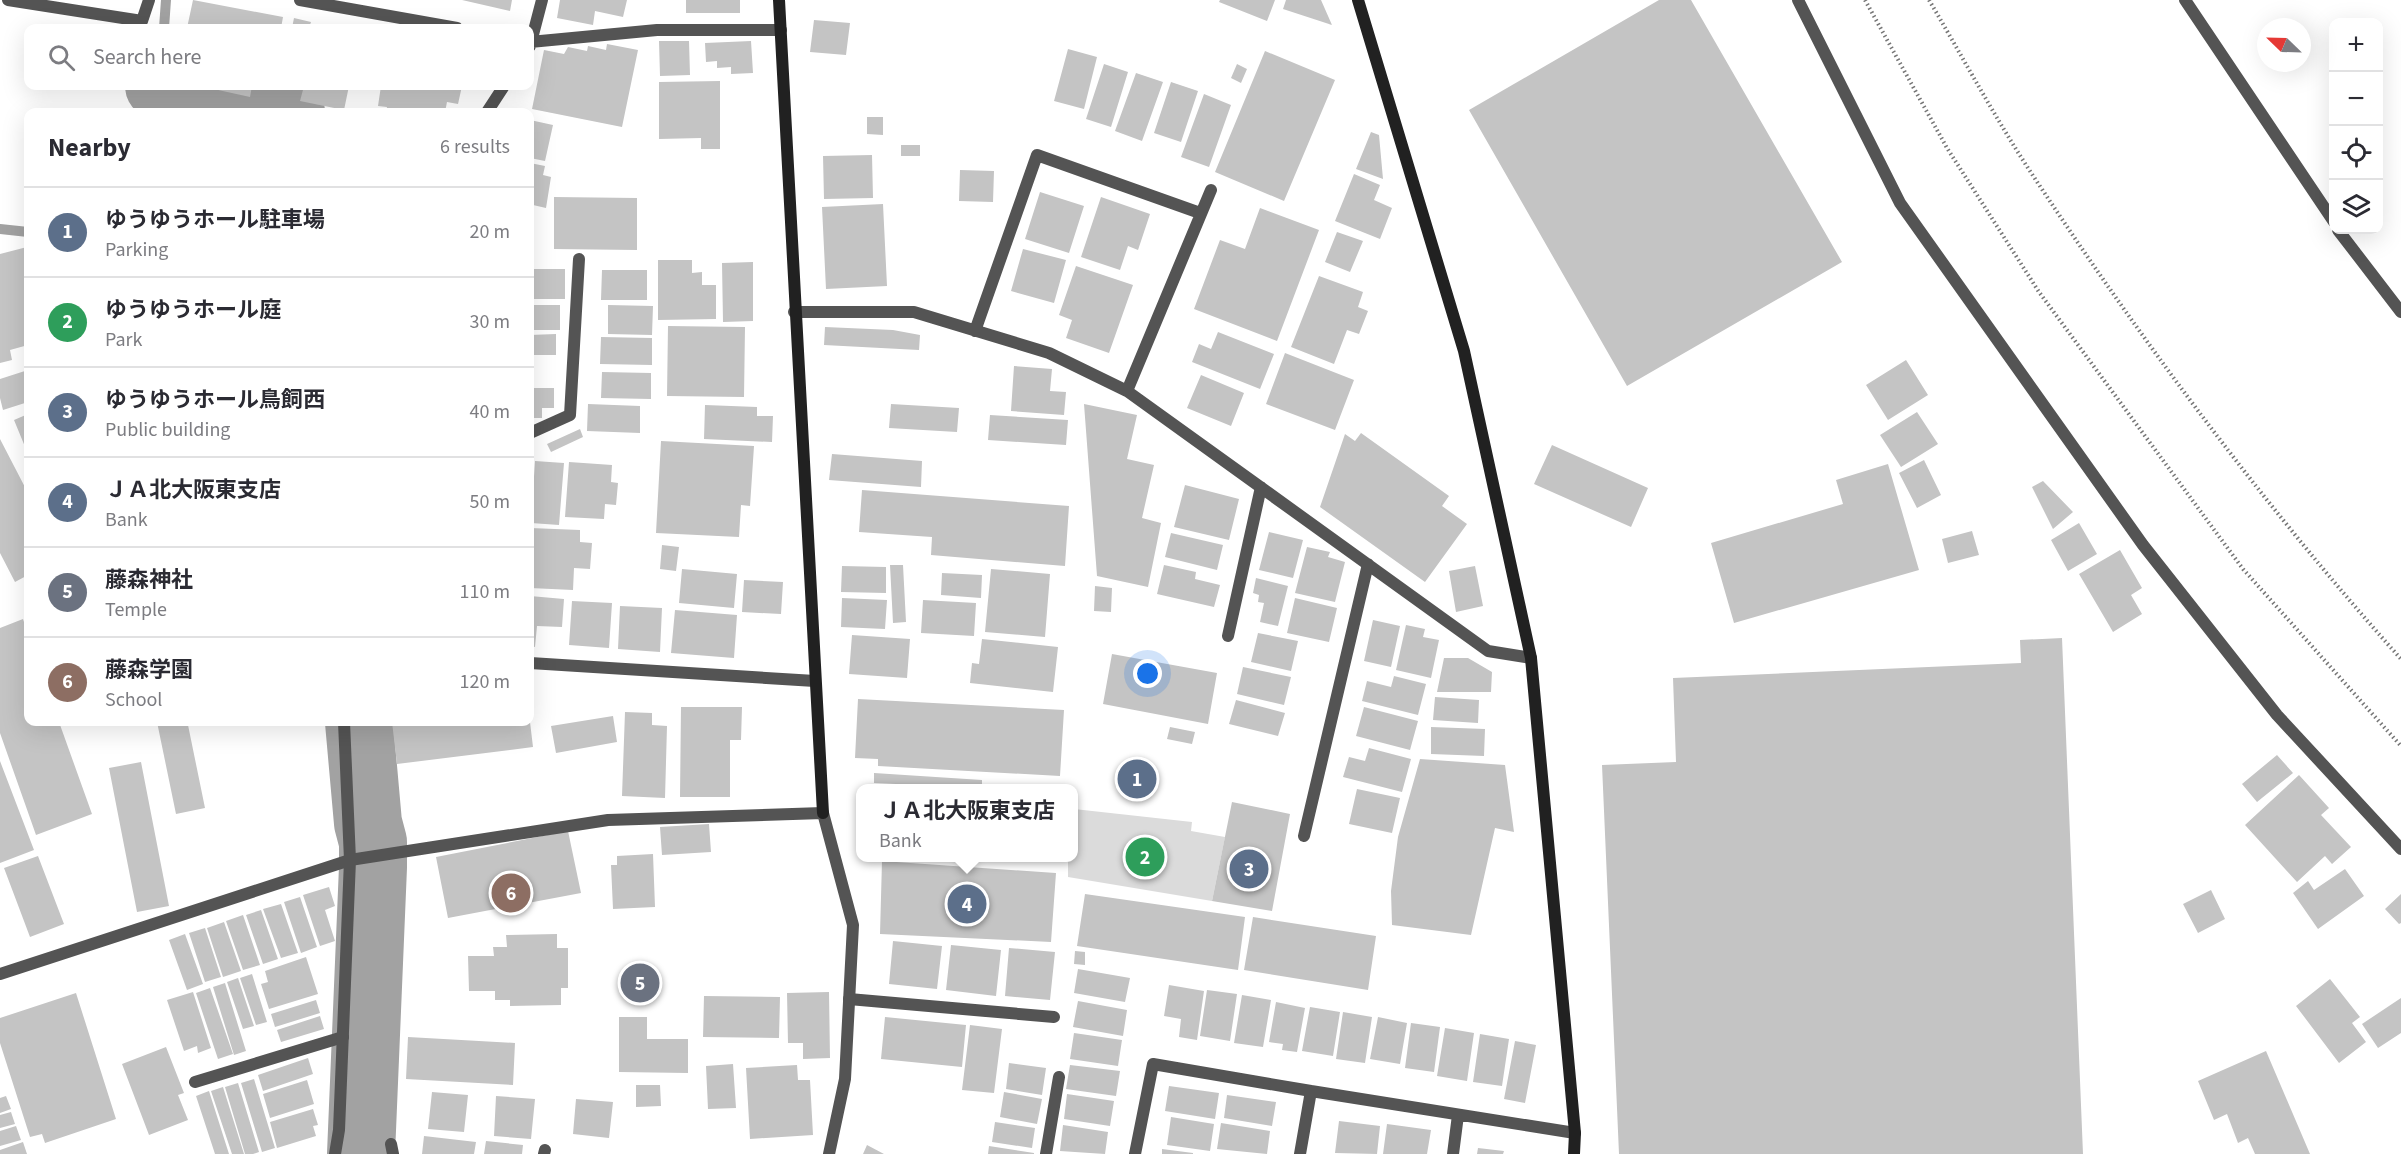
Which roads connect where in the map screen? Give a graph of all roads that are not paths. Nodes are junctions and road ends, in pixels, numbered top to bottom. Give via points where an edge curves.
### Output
1 (8, 0) edge
2 (149, 0) edge
3 (300, 0) edge
4 (542, 0) edge
5 (779, 0) edge
6 (1358, 0) edge
7 (1798, 0) edge
8 (2185, 0) edge
9 (435, 24) edge
10 (534, 29) edge
11 (780, 30) junction
12 (534, 43) edge
13 (501, 90) edge
14 (490, 108) edge
15 (1211, 190) dead end
16 (1200, 213) junction
17 (2329, 215) edge
18 (2341, 234) edge
19 (579, 259) dead end
20 (794, 312) junction
21 (2401, 312) edge
22 (975, 331) junction
23 (1127, 391) junction
24 (534, 431) edge
25 (1261, 487) junction
26 (1368, 564) junction
27 (1228, 636) dead end
28 (1531, 658) junction
29 (534, 663) edge
30 (815, 681) junction
31 (344, 726) edge
32 (823, 813) junction
33 (1304, 836) dead end
34 (2401, 849) edge
35 (350, 860) junction
36 (0, 974) edge
37 (849, 999) junction
38 (1054, 1017) dead end
39 (343, 1037) junction
40 (1059, 1077) dead end
41 (195, 1082) dead end
42 (1311, 1091) junction
43 (1458, 1115) junction
44 (1575, 1133) junction
45 (335, 1154) edge
46 (829, 1154) edge
47 (1046, 1154) edge
48 (1136, 1154) edge
49 (1300, 1154) edge
50 (1453, 1154) edge
51 (1574, 1154) edge

1 - 2 street via 142,21
3 - 9 street
4 - 10 street
5 - 11 street
6 - 28 street via 1464,351
7 - 34 street via 1900,203 1919,231 2143,545 2277,715
8 - 17 street
11 - 12 street via 657,30
11 - 20 street
13 - 14 street
15 - 16 street
16 - 22 street via 1037,154
16 - 23 street
18 - 21 street
19 - 24 street via 570,415
20 - 22 street via 914,312
20 - 30 street
22 - 23 street via 1049,353
23 - 25 street
25 - 26 street
25 - 27 street
26 - 28 street via 1488,651
26 - 33 street
28 - 44 street
29 - 30 street
30 - 32 street
31 - 35 street
32 - 35 street via 608,820
32 - 37 street via 853,925
35 - 36 street
35 - 39 street
37 - 38 street
37 - 46 street via 845,1079
39 - 41 street
39 - 45 street
40 - 47 street
42 - 43 street
42 - 48 street via 1153,1064
42 - 49 street
43 - 44 street
43 - 50 street
44 - 51 street

